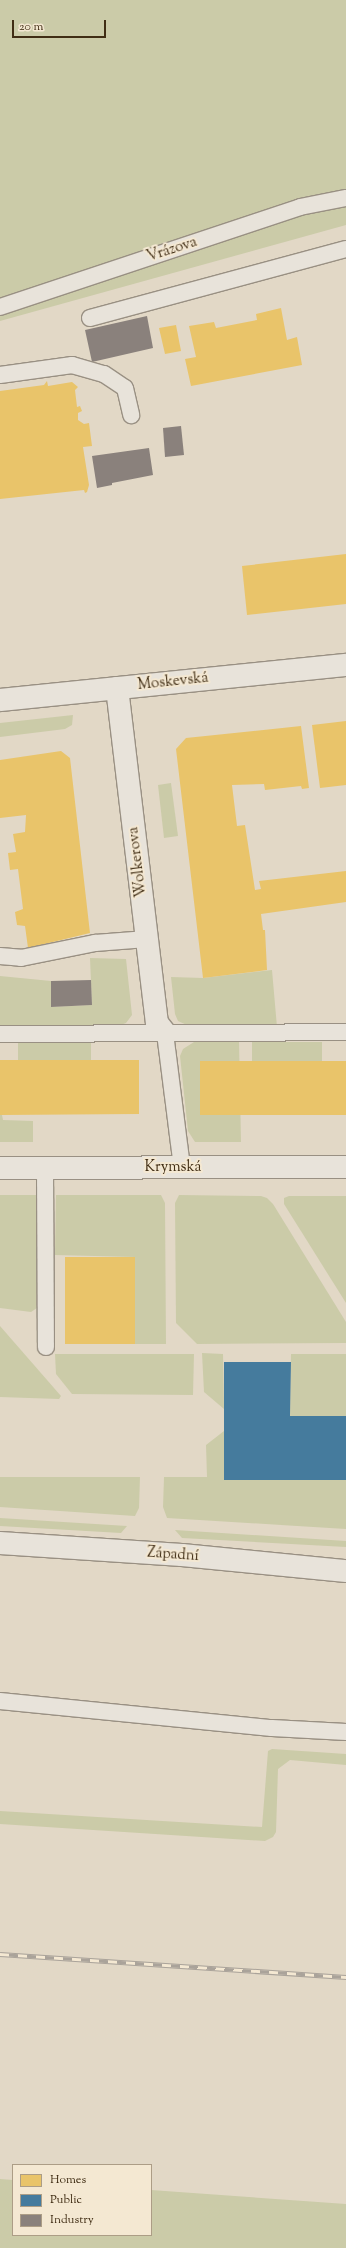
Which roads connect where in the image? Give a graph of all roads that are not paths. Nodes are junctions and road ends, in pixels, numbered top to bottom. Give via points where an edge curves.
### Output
1 (346, 198) edge
2 (346, 249) edge
3 (0, 307) edge
4 (90, 318) dead end
5 (0, 375) edge
6 (131, 416) dead end
7 (346, 665) edge
8 (117, 688) junction
9 (0, 700) edge
10 (147, 939) junction
11 (0, 956) edge
12 (346, 1032) edge
13 (165, 1033) junction
14 (0, 1034) edge
15 (346, 1167) edge
16 (0, 1168) edge
17 (45, 1168) junction
18 (182, 1168) junction
19 (46, 1347) dead end
20 (0, 1543) edge
21 (346, 1571) edge
22 (0, 1701) edge
23 (346, 1732) edge

1 - 3 lane, Vrázova via 300,207
2 - 4 lane
5 - 6 lane via 72,365 104,374 125,388
7 - 8 street, Moskevská
8 - 9 street, Moskevská
8 - 10 street, Wolkerova
10 - 11 lane via 95,943 20,958
10 - 13 street, Wolkerova via 157,1022
12 - 13 lane
13 - 14 lane
13 - 18 lane
15 - 18 street, Krymská
16 - 17 street, Krymská
17 - 18 street, Krymská
17 - 19 lane
20 - 21 street, Západní via 182,1555
22 - 23 lane via 272,1728

